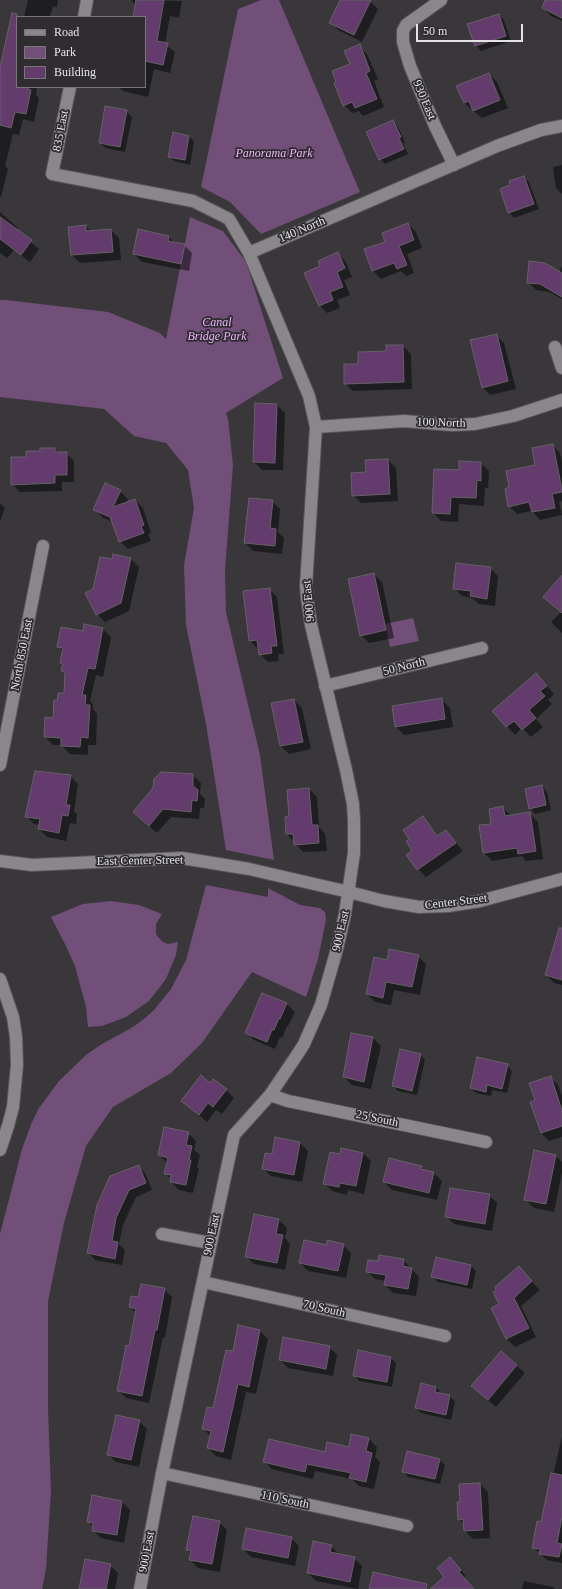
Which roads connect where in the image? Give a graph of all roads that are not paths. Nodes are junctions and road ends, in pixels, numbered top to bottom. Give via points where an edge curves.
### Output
1 (87, 0) edge
2 (441, 0) edge
3 (84, 16) edge
4 (70, 88) edge
5 (562, 126) edge
6 (454, 165) junction
7 (250, 253) junction
8 (555, 347) dead end
9 (562, 368) edge
10 (562, 400) edge
11 (316, 427) junction
12 (43, 546) dead end
13 (482, 648) dead end
14 (325, 686) junction
15 (0, 765) edge
16 (0, 862) edge
17 (562, 879) edge
18 (349, 892) junction
19 (0, 979) edge
20 (270, 1095) junction
21 (486, 1142) dead end
22 (0, 1150) edge
23 (162, 1234) dead end
24 (210, 1244) junction
25 (203, 1282) junction
26 (445, 1336) dead end
27 (162, 1473) junction
28 (407, 1526) dead end
29 (140, 1589) edge

1 - 3 street
2 - 6 street, 930 East via 411,21 403,31 404,50
4 - 7 street, 835 East via 52,174 193,202 229,219
5 - 6 street, 140 North via 511,140
6 - 7 street, 140 North
7 - 11 street, 900 East via 309,396
8 - 9 street
10 - 11 street, 100 North via 513,416 475,424 404,421
11 - 14 street, 900 East via 306,586 311,626
12 - 15 street, North 850 East
13 - 14 street, 50 North
14 - 18 street, 900 East via 352,804 354,853
16 - 18 street, East Center Street via 32,865 182,858 249,869
17 - 18 street, Center Street via 480,901 448,906 419,907
18 - 20 street, 900 East via 337,949 321,1005 304,1044
19 - 22 street via 13,1017 17,1065 13,1107
20 - 21 street, 25 South via 288,1101
20 - 24 street, 900 East via 234,1135
23 - 24 street
24 - 25 street, 900 East
25 - 26 street, 70 South
25 - 27 street, 900 East
27 - 28 street, 110 South
27 - 29 street, 900 East

